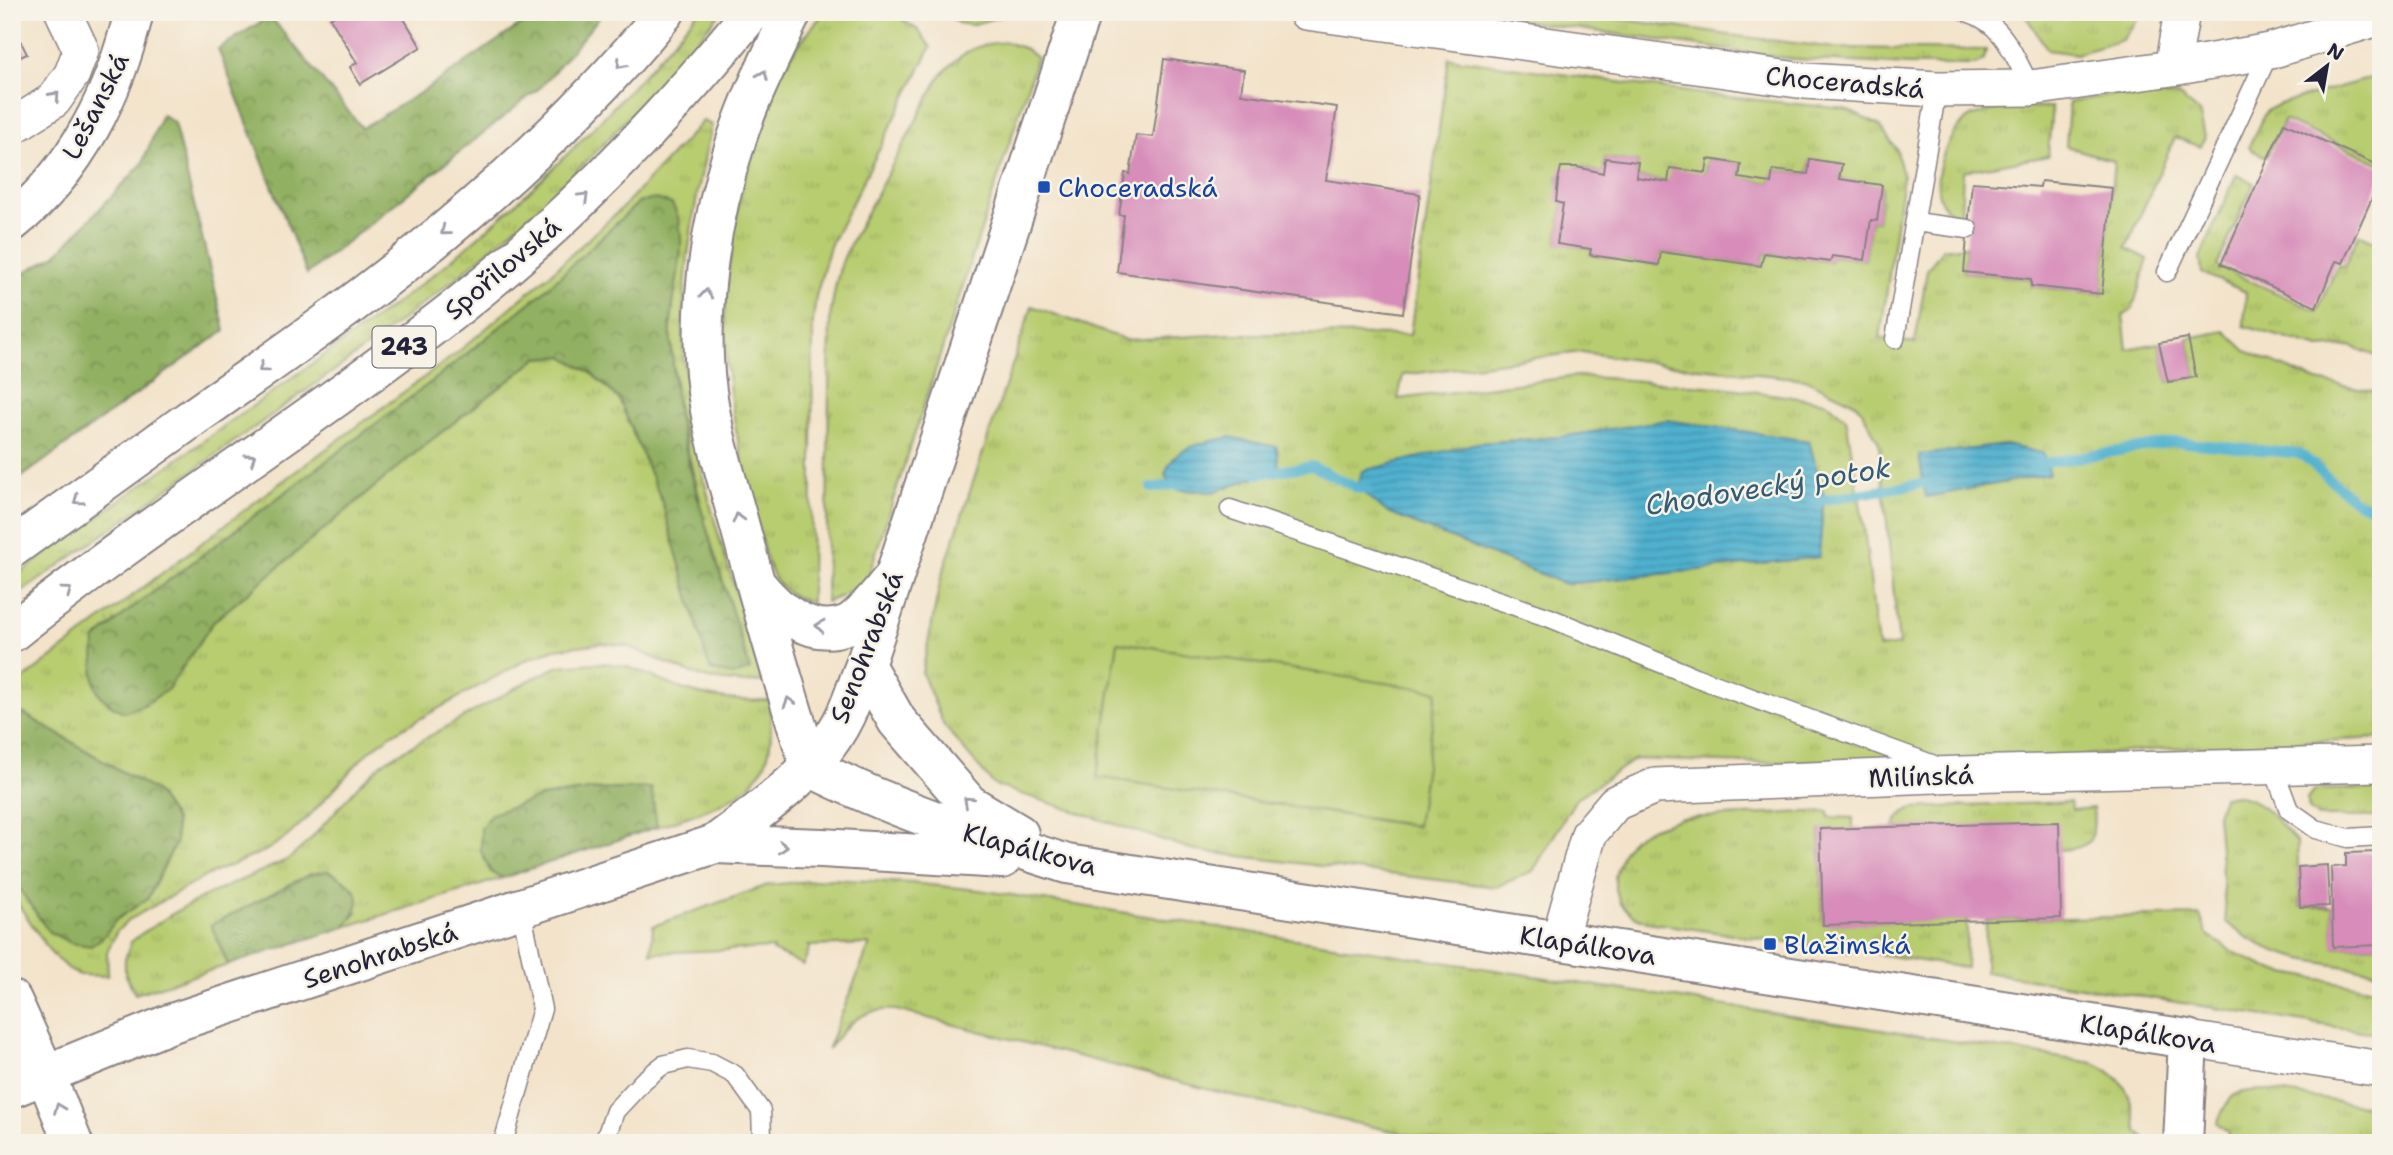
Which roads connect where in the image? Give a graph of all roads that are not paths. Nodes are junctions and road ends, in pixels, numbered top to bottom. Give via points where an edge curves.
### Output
1 (63, 12) edge
2 (134, 12) edge
3 (665, 12) edge
4 (752, 12) edge
5 (792, 12) edge
6 (1081, 12) edge
7 (1306, 12) edge
8 (1967, 12) edge
9 (2182, 12) edge
10 (2381, 17) edge
11 (2270, 51) junction
12 (2172, 68) junction
13 (2031, 88) junction
14 (1937, 89) junction
15 (12, 127) edge
16 (12, 222) edge
17 (1915, 222) junction
18 (1968, 229) dead end
19 (2167, 272) dead end
20 (1895, 340) dead end
21 (1230, 509) dead end
22 (12, 548) edge
23 (893, 578) junction
24 (756, 583) junction
25 (12, 632) edge
26 (865, 665) junction
27 (2381, 764) edge
28 (2273, 766) junction
29 (810, 767) junction
30 (1961, 774) junction
31 (2381, 836) edge
32 (715, 844) junction
33 (1067, 863) junction
34 (520, 909) junction
35 (1559, 940) junction
36 (12, 1000) edge
37 (2188, 1039) junction
38 (2381, 1069) edge
39 (29, 1081) edge
40 (73, 1143) edge
41 (503, 1143) edge
42 (604, 1143) edge
43 (759, 1143) edge
44 (2183, 1143) edge

15 -> 1 street via 54,100 72,74 81,50
2 - 16 main road, Lešanská via 122,56 92,124 66,166
3 -> 22 main road, 243 via 569,119 428,245
25 -> 4 main road, Spořilovská / 243 via 357,383 502,270 655,126
24 -> 5 main road via 712,417 704,366 704,314 709,257 727,171
6 - 23 main road, Senohrabská
7 - 14 street, Choceradská via 1792,79
8 - 13 lane via 1992,24 2006,40
9 - 12 street
10 - 11 street, Choceradská
11 - 12 street, Choceradská
11 - 19 lane
12 - 13 street, Choceradská
13 - 14 street, Choceradská
14 - 17 lane
17 - 18 lane
17 - 20 lane
21 - 30 lane via 1550,618 1695,677
23 -> 24 main road via 855,620 834,627 791,619
23 - 26 main road, Senohrabská
29 -> 24 main road
26 - 29 main road, Senohrabská via 844,718
33 -> 26 main road via 969,803 897,720
27 - 28 street, Milínská
28 - 30 street, Milínská
28 - 31 lane via 2289,810 2316,830 2348,838
29 - 32 main road, Senohrabská
29 - 33 main road, Klapálkova via 950,827
30 - 35 street, Milínská via 1655,786 1615,803 1588,834
32 -> 33 main road
32 - 34 main road, Senohrabská
33 - 35 main road, Klapálkova
34 - 39 main road, Senohrabská via 169,1024
34 - 41 lane via 542,1009
35 - 37 main road, Klapálkova
36 - 39 main road
37 - 38 street, Klapálkova
37 - 44 main road
40 -> 39 main road
42 - 43 lane via 615,1111 644,1080 663,1065 688,1059 712,1063 734,1075 761,1111

